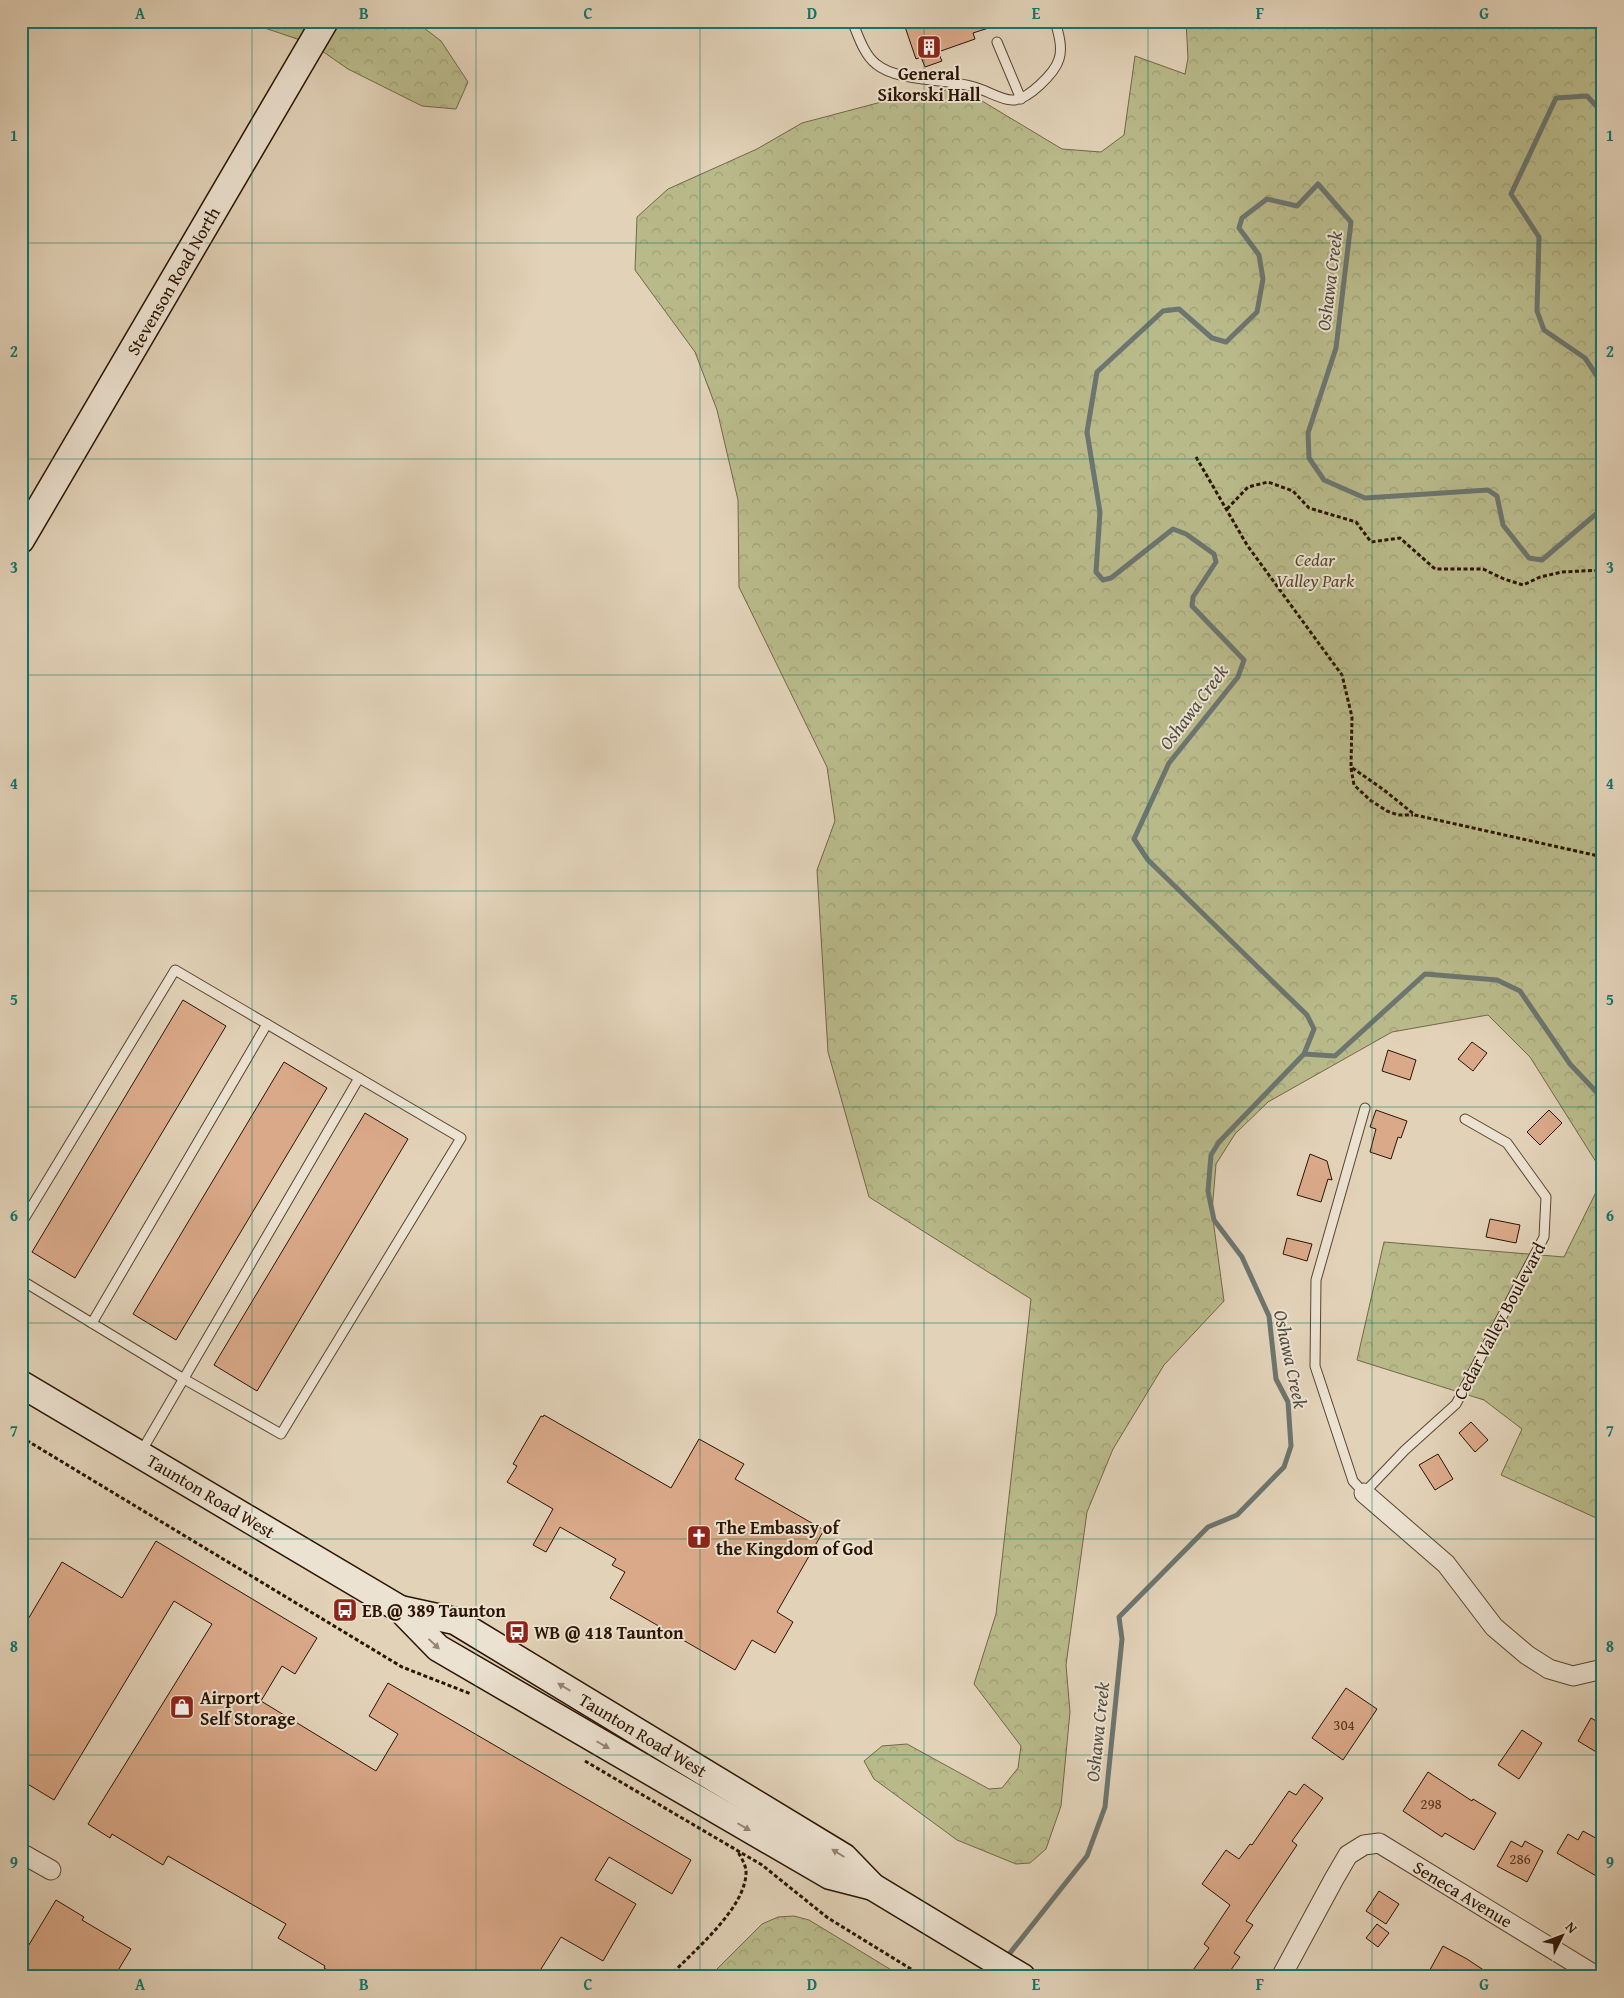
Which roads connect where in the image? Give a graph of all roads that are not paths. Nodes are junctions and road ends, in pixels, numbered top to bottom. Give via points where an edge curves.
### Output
1 (325, 21) edge
2 (852, 21) edge
3 (1055, 21) edge
4 (997, 42) dead end
5 (1022, 99) junction
6 (21, 540) edge
7 (268, 1024) junction
8 (359, 1078) junction
9 (1365, 1108) dead end
10 (1465, 1119) dead end
11 (21, 1224) edge
12 (21, 1280) edge
13 (92, 1323) junction
14 (184, 1379) junction
15 (25, 1394) edge
16 (140, 1454) junction
17 (1364, 1493) junction
18 (1603, 1669) edge
19 (21, 1853) edge
20 (51, 1870) dead end
21 (1022, 1977) edge
22 (1281, 1977) edge
23 (1598, 1977) edge

1 - 6 main road, Stevenson Road North
2 - 5 lane via 870,57 883,69 977,88 1012,101
3 - 5 lane via 1059,59 1048,78
4 - 5 lane
7 - 8 lane
7 - 11 lane via 175,970
7 - 13 lane
8 - 14 lane
8 - 14 lane via 461,1138 280,1434
9 - 17 lane via 1316,1280 1315,1356 1315,1366 1353,1481
10 - 17 lane, Cedar Valley Boulevard via 1507,1143 1546,1197 1544,1237 1456,1404
12 - 13 lane
13 - 14 lane
14 - 16 lane
15 - 16 main road, Taunton Road West
16 - 21 main road, Taunton Road West via 400,1609 438,1648 526,1701 830,1876 873,1887
17 - 18 street via 1446,1564 1494,1627 1527,1655 1549,1669 1573,1676
19 - 20 street
22 - 23 street, Seneca Avenue via 1348,1855 1364,1845 1380,1843

